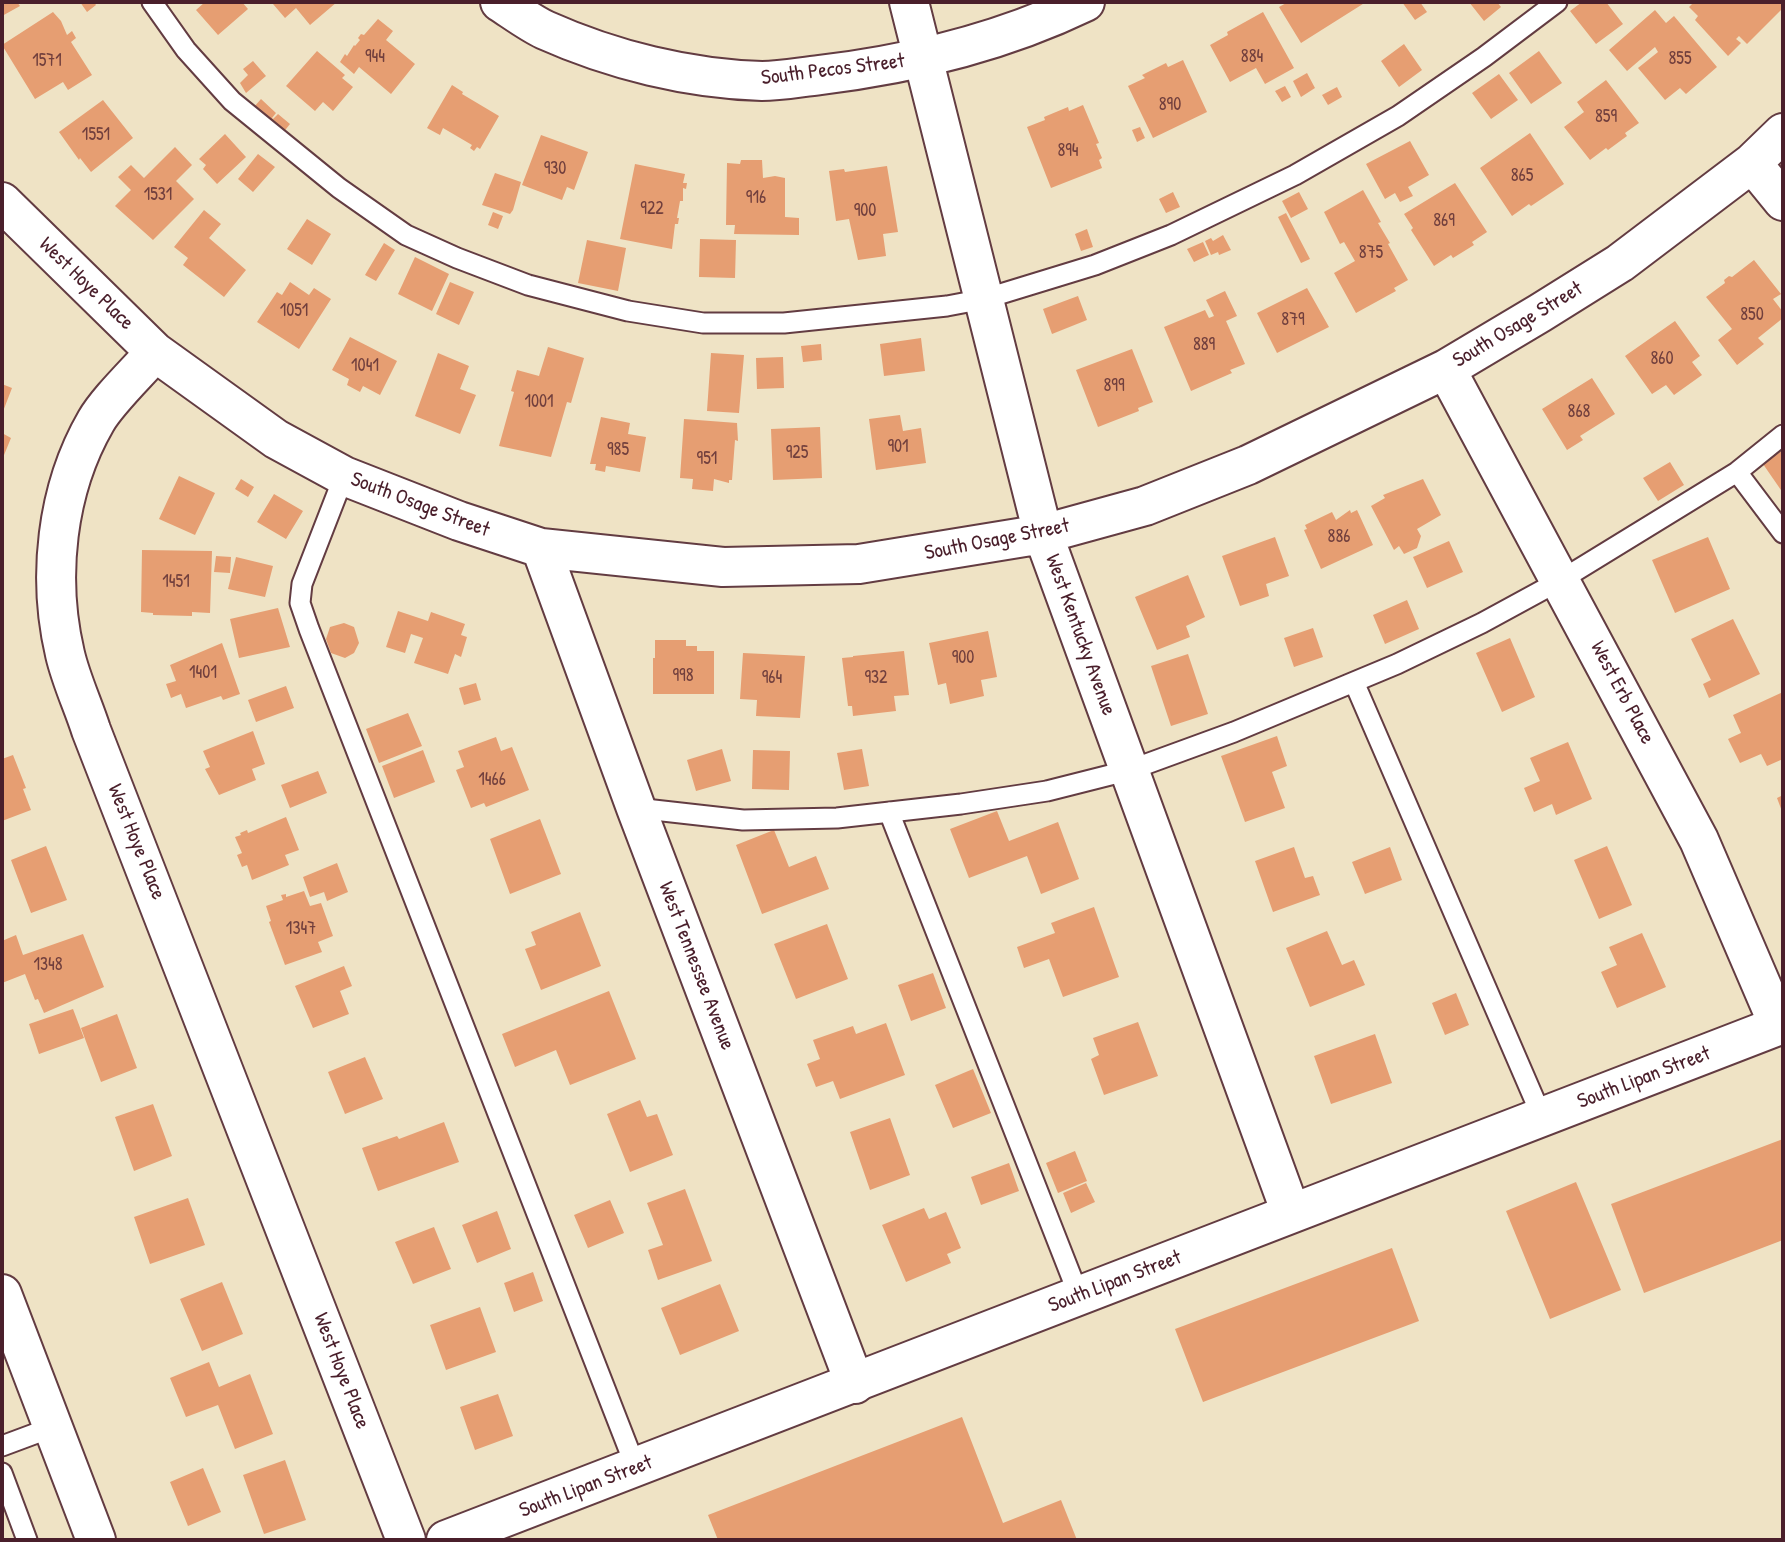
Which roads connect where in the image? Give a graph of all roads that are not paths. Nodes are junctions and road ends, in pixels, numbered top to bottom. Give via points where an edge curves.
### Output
1 (152, 2) edge
2 (501, 2) edge
3 (909, 2) edge
4 (1086, 2) edge
5 (1557, 2) edge
6 (922, 58) junction
7 (1783, 133) edge
8 (1752, 163) junction
9 (1783, 201) edge
10 (2, 202) edge
11 (984, 299) junction
12 (156, 352) junction
13 (1446, 369) junction
14 (1783, 435) edge
15 (1737, 472) junction
16 (344, 476) junction
17 (1783, 533) edge
18 (1043, 534) junction
19 (541, 548) junction
20 (1560, 580) junction
21 (1354, 682) junction
22 (1129, 770) junction
23 (636, 808) junction
24 (889, 812) junction
25 (1781, 1025) edge
26 (1542, 1117) junction
27 (1291, 1213) junction
28 (2, 1294) edge
29 (1079, 1296) junction
30 (855, 1384) junction
31 (53, 1427) junction
32 (2, 1446) edge
33 (636, 1468) junction
34 (2, 1473) edge
35 (27, 1540) edge
36 (96, 1540) edge
37 (406, 1540) edge
38 (446, 1540) edge

1 - 11 lane via 232,102 339,188 406,234 528,285 628,311 703,323 784,323
2 - 6 street, South Pecos Street via 543,29 586,46 713,78 764,81
3 - 6 street, West Kentucky Avenue
4 - 6 street, South Pecos Street via 985,42
5 - 11 lane via 1398,116 1295,175 1095,265
6 - 11 street, West Kentucky Avenue
7 - 8 street, South Osage Street
8 - 9 street
8 - 13 street, South Osage Street via 1619,263
10 - 12 street, West Hoye Place
11 - 18 street, West Kentucky Avenue
12 - 16 street, South Osage Street via 276,439
12 - 37 street, West Hoye Place via 97,419 66,496 57,567 65,655
13 - 18 street, South Osage Street via 1248,465 1144,506
13 - 20 street, West Erb Place
14 - 15 lane
15 - 17 lane
15 - 20 lane
16 - 19 street, South Osage Street
16 - 33 lane via 302,584 300,603
18 - 19 street, South Osage Street via 859,564 799,567 723,567
18 - 22 street, West Kentucky Avenue
19 - 23 street, West Tennessee Avenue
20 - 21 lane via 1482,623
20 - 25 street, West Erb Place via 1699,840
21 - 22 lane
21 - 26 lane
22 - 24 lane via 1047,791
22 - 27 street, West Kentucky Avenue
23 - 24 lane via 743,820
23 - 30 street, West Tennessee Avenue
24 - 29 lane
25 - 26 street, South Lipan Street
26 - 27 street, South Lipan Street
27 - 29 street, South Lipan Street
28 - 31 street
29 - 30 street, South Lipan Street
30 - 33 street, South Lipan Street
31 - 32 lane
31 - 36 street
33 - 38 street, South Lipan Street
34 - 35 lane

